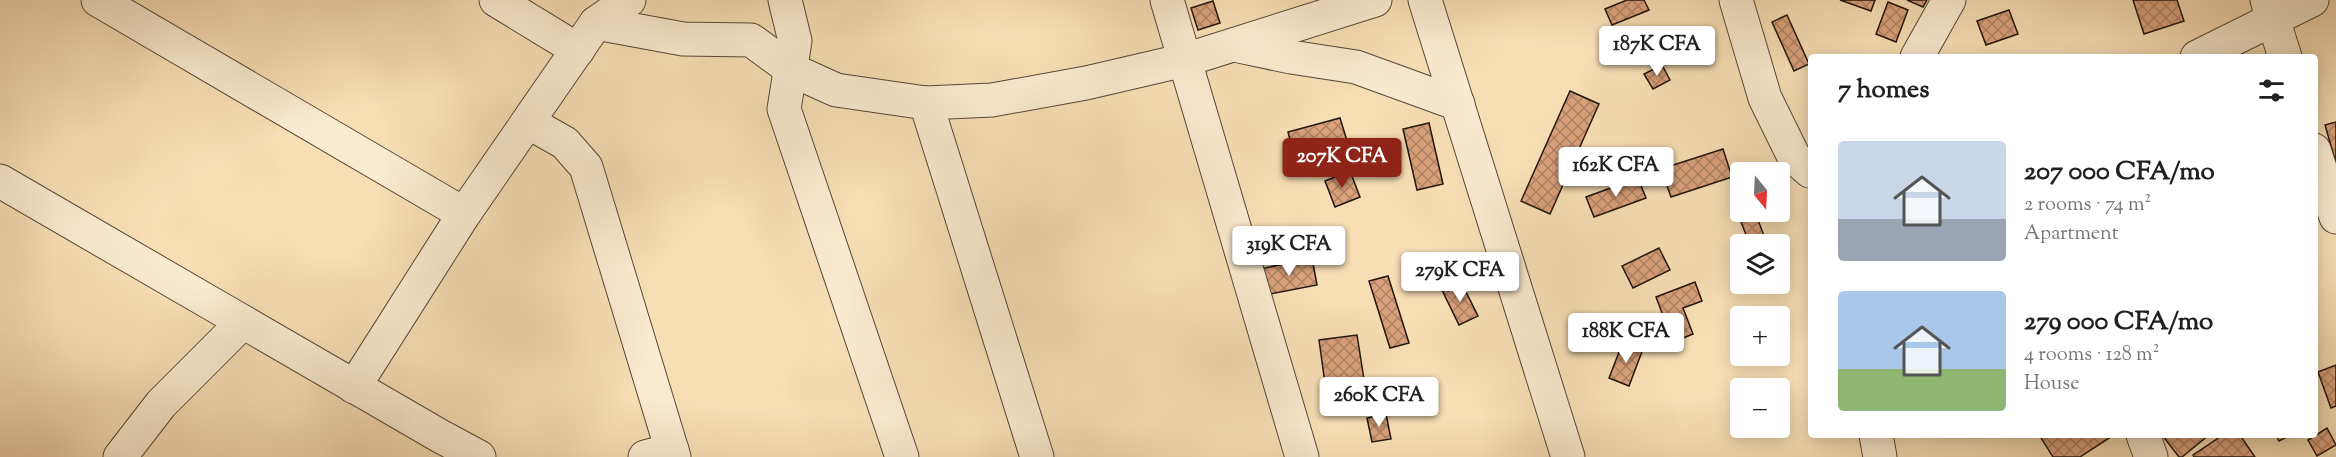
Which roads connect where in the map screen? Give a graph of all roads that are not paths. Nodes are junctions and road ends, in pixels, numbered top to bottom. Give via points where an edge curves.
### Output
1 (98, 0) edge
2 (496, 0) edge
3 (629, 0) edge
4 (785, 0) edge
5 (1167, 0) edge
6 (1375, 0) edge
7 (1425, 0) edge
8 (1736, 0) edge
9 (1949, 0) edge
10 (2312, 0) edge
11 (2270, 10) edge
12 (596, 23) junction
13 (1233, 44) junction
14 (578, 50) junction
15 (1919, 54) edge
16 (2202, 54) edge
17 (2284, 54) edge
18 (1185, 60) junction
19 (792, 70) junction
20 (926, 103) junction
21 (1458, 104) junction
22 (528, 122) junction
23 (2318, 162) edge
24 (1808, 169) edge
25 (0, 181) edge
26 (464, 214) junction
27 (2336, 217) edge
28 (243, 322) junction
29 (354, 387) junction
30 (1877, 438) edge
31 (2144, 438) edge
32 (434, 447) edge
33 (664, 455) edge
34 (120, 457) edge
35 (480, 457) edge
36 (902, 457) edge
37 (1037, 457) edge
38 (1302, 457) edge
39 (1568, 457) edge
40 (1880, 457) edge
41 (2151, 457) edge

1 - 26 street
2 - 14 street
3 - 12 street
4 - 19 street via 795,41
5 - 18 street
6 - 13 street
7 - 21 street
8 - 24 street via 1765,98 1794,157
9 - 15 street
10 - 11 street
11 - 16 street
11 - 17 street
12 - 14 street
12 - 19 street via 683,39 751,40
13 - 18 street
13 - 21 street via 1356,68
14 - 22 street
18 - 20 street via 992,100
18 - 38 street
19 - 20 street via 837,90
19 - 36 street via 784,109
20 - 37 street
21 - 39 street
22 - 26 street
22 - 33 street via 565,143 586,167
23 - 27 street
25 - 28 street
26 - 29 street
28 - 29 street
28 - 34 street via 161,404
29 - 32 street
30 - 40 street
31 - 41 street
32 - 35 street

